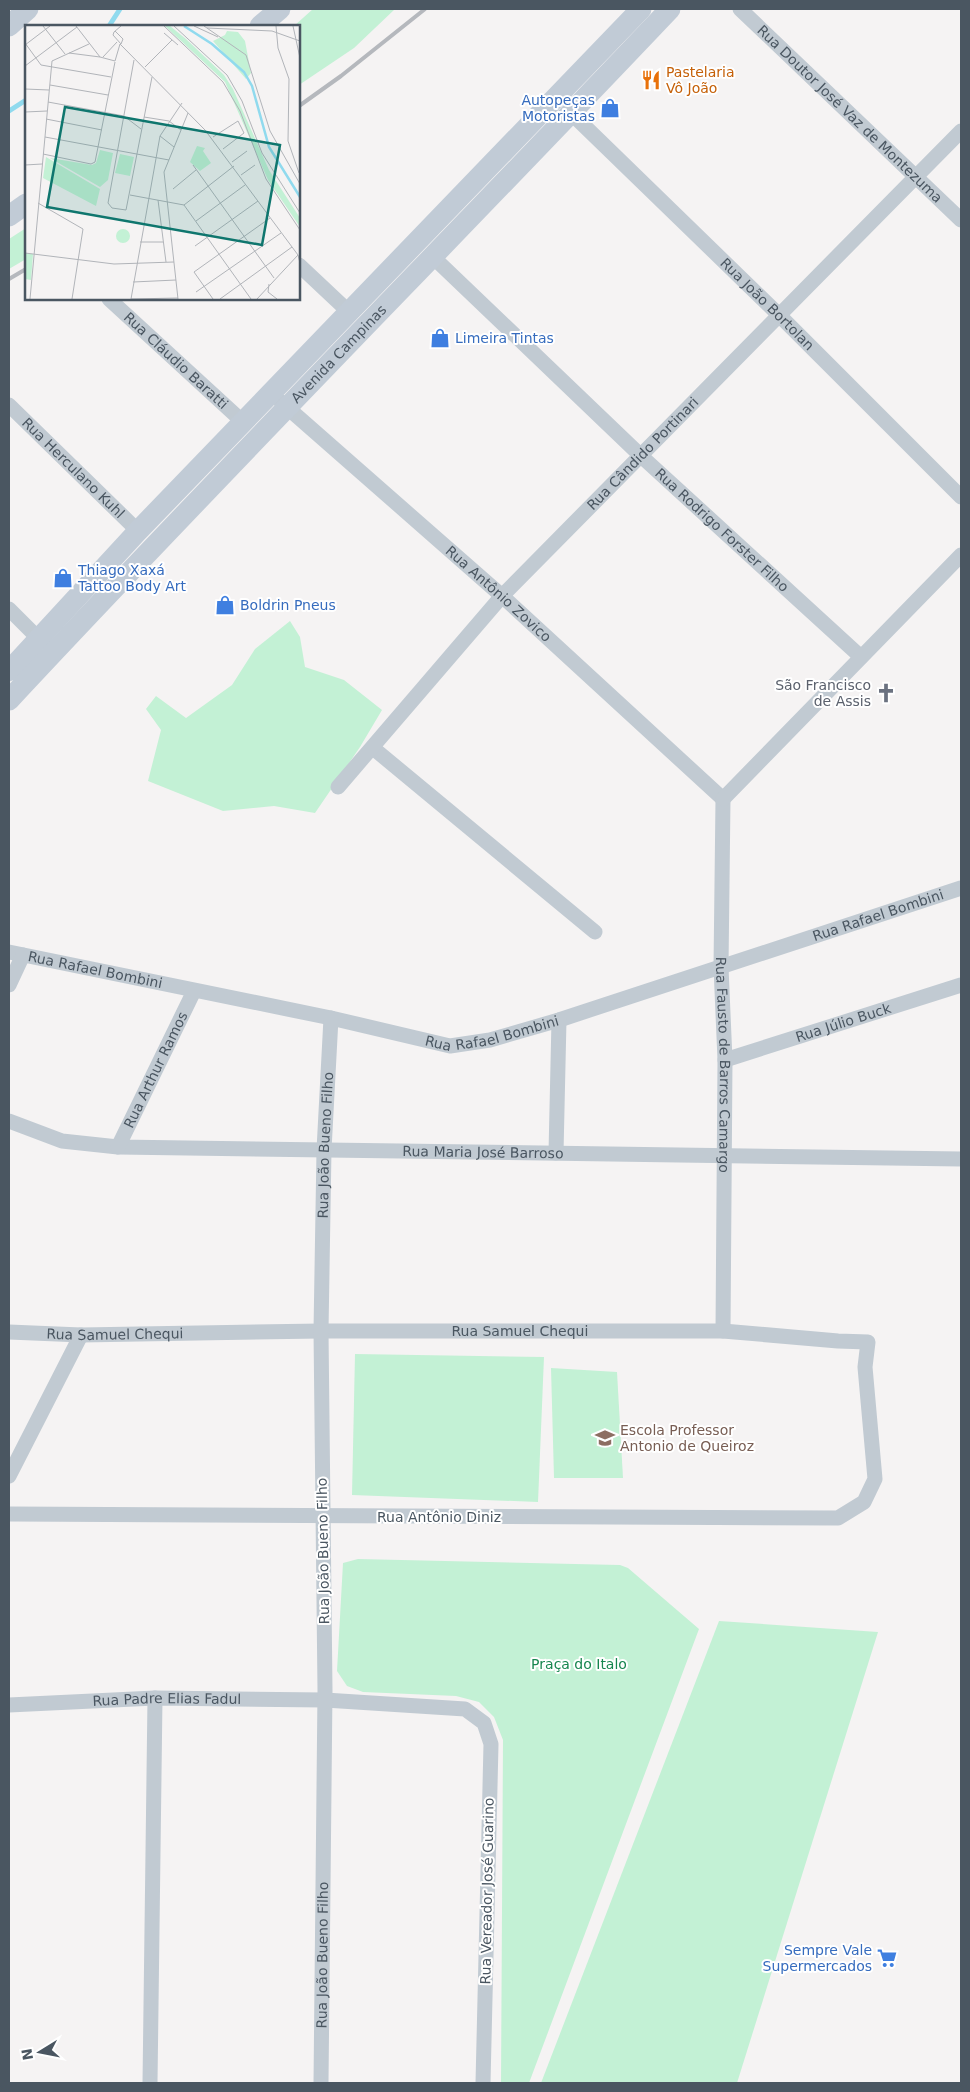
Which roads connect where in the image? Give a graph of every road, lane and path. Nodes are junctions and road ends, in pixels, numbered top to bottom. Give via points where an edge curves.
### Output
1 (28, 9) edge
2 (280, 9) edge
3 (641, 9) edge
4 (670, 9) edge
5 (740, 9) edge
6 (261, 25) edge
7 (9, 26) edge
8 (571, 113) junction
9 (961, 131) edge
10 (916, 177) junction
11 (25, 205) edge
12 (9, 216) edge
13 (961, 220) edge
14 (432, 256) junction
15 (300, 266) edge
16 (109, 300) edge
17 (349, 312) junction
18 (780, 316) junction
19 (271, 392) junction
20 (9, 405) edge
21 (288, 408) junction
22 (243, 422) junction
23 (640, 455) junction
24 (961, 497) edge
25 (138, 531) junction
26 (961, 555) edge
27 (502, 596) junction
28 (9, 609) edge
29 (38, 638) junction
30 (861, 657) junction
31 (9, 671) edge
32 (9, 700) edge
33 (373, 748) junction
34 (338, 787) dead end
35 (723, 799) junction
36 (961, 888) edge
37 (594, 932) dead end
38 (16, 954) edge
39 (721, 967) junction
40 (9, 985) edge
41 (961, 985) edge
42 (194, 991) junction
43 (331, 1018) junction
44 (559, 1020) junction
45 (724, 1060) junction
46 (9, 1121) edge
47 (118, 1147) junction
48 (324, 1150) junction
49 (556, 1153) junction
50 (724, 1157) junction
51 (961, 1159) edge
52 (322, 1331) junction
53 (723, 1331) junction
54 (9, 1332) edge
55 (81, 1335) junction
56 (9, 1476) edge
57 (864, 1502) joint
58 (9, 1514) edge
59 (322, 1517) junction
60 (155, 1698) junction
61 (324, 1700) junction
62 (9, 1705) edge
63 (465, 1709) joint
64 (150, 2083) edge
65 (321, 2083) edge
66 (482, 2083) edge

1 - 7 main road
2 - 6 main road
3 - 17 main road, Avenida Campinas
4 - 8 main road, Avenida Campinas
5 - 10 street, Rua Doutor José Vaz de Montezuma
8 - 14 main road, Avenida Campinas
8 - 18 street, Rua João Bortolan
9 - 10 street, Rua Cândido Portinari
10 - 13 street, Rua Doutor José Vaz de Montezuma
10 - 18 street, Rua Cândido Portinari
11 - 12 main road
14 - 21 main road, Avenida Campinas
14 - 23 street, Rua Rodrigo Forster Filho
15 - 17 street
16 - 22 street, Rua Cláudio Baratti
17 - 19 main road, Avenida Campinas
18 - 23 street, Rua Cândido Portinari
18 - 24 street, Rua João Bortolan
19 - 21 street, Rua Antônio Zovico
19 - 22 main road, Avenida Campinas
20 - 25 street, Rua Herculano Kuhl
21 - 27 street, Rua Antônio Zovico
21 - 32 main road, Avenida Campinas via 156,542
22 - 25 main road, Avenida Campinas
23 - 27 street, Rua Cândido Portinari
23 - 30 street, Rua Rodrigo Forster Filho
25 - 29 main road, Avenida Campinas
26 - 30 street
27 - 33 street, Rua Cândido Portinari
27 - 35 street, Rua Antônio Zovico
28 - 29 street
29 - 31 main road, Avenida Campinas
30 - 35 street
33 - 34 street, Rua Cândido Portinari
33 - 37 street
35 - 39 street, Rua Fausto de Barros Camargo
36 - 39 street, Rua Rafael Bombini
38 - 40 street
38 - 42 street, Rua Rafael Bombini
39 - 44 street, Rua Rafael Bombini
39 - 45 street, Rua Fausto de Barros Camargo
41 - 45 street, Rua Júlio Buck
42 - 43 street, Rua Rafael Bombini
42 - 47 street, Rua Arthur Ramos
43 - 44 street, Rua Rafael Bombini via 450,1046 490,1040
43 - 48 street, Rua João Bueno Filho
44 - 49 street
45 - 50 street, Rua Fausto de Barros Camargo
46 - 47 street, Rua Maria José Barroso via 62,1141
47 - 48 street, Rua Maria José Barroso
48 - 49 street, Rua Maria José Barroso
48 - 52 street, Rua João Bueno Filho
49 - 50 street, Rua Maria José Barroso
50 - 51 street, Rua Maria José Barroso
50 - 53 street, Rua Fausto de Barros Camargo
52 - 53 street, Rua Samuel Chequi
52 - 55 street, Rua Samuel Chequi
52 - 59 street, Rua João Bueno Filho
53 - 57 street, Rua Samuel Chequi via 868,1342 865,1367 875,1479
54 - 55 street, Rua Samuel Chequi
55 - 56 street
57 - 59 street, Rua Antônio Diniz via 838,1518
58 - 59 street, Rua Antônio Diniz
59 - 61 street, Rua João Bueno Filho
60 - 61 street, Rua Padre Elias Fadul
60 - 62 street, Rua Padre Elias Fadul
60 - 64 street
61 - 63 street, Rua Padre Elias Fadul
61 - 65 street, Rua João Bueno Filho
63 - 66 street, Rua Vereador José Guarino via 484,1723 491,1744

